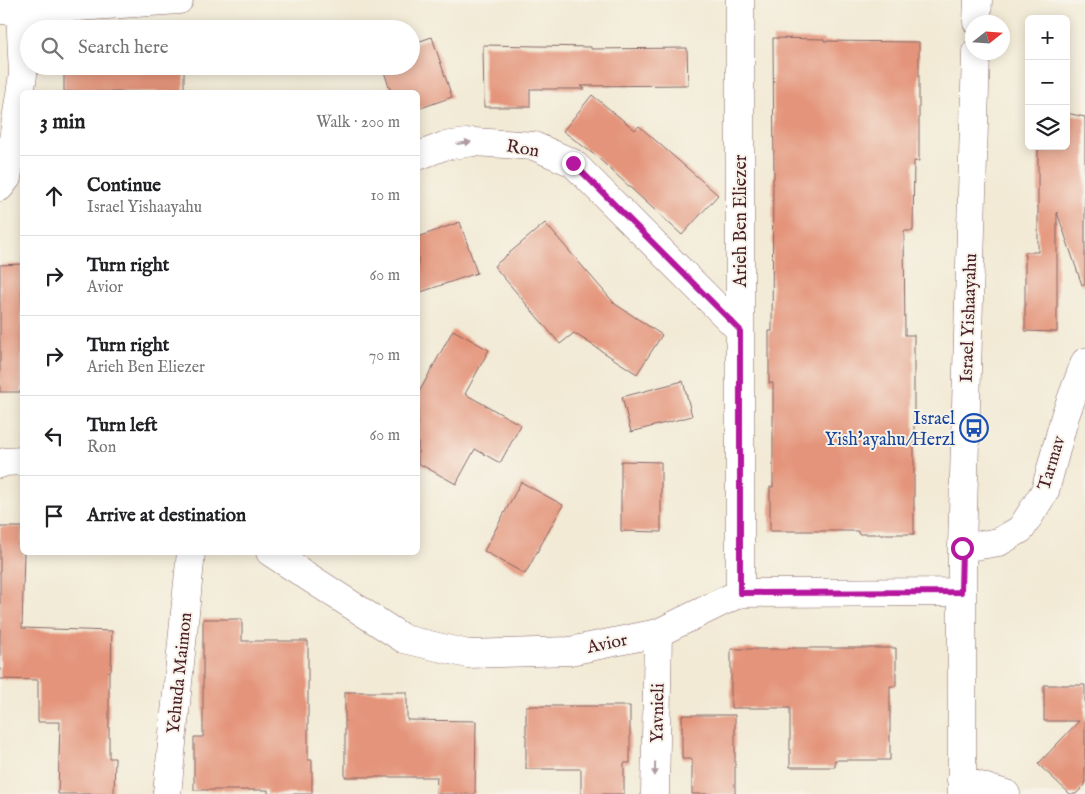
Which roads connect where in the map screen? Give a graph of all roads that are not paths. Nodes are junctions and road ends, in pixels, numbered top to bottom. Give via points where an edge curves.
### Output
1 (179, 0) edge
2 (740, 0) edge
3 (978, 0) edge
4 (10, 10) edge
5 (977, 15) edge
6 (20, 60) edge
7 (976, 60) edge
8 (23, 75) edge
9 (21, 90) edge
10 (20, 94) edge
11 (420, 155) edge
12 (0, 187) edge
13 (740, 330) junction
14 (1085, 362) edge
15 (20, 461) edge
16 (0, 464) edge
17 (962, 548) junction
18 (191, 555) edge
19 (275, 555) edge
20 (961, 592) junction
21 (740, 593) junction
22 (658, 632) junction
23 (961, 787) edge
24 (167, 794) edge
25 (655, 794) edge
26 (1006, 794) edge

1 - 4 street
2 - 13 street, Arieh Ben Eliezer
3 - 5 street
4 - 6 street
7 - 17 street, Israel Yishaayahu
8 - 9 street
10 - 12 street via 7,178
11 -> 13 street, Ron via 444,146 474,142 534,146 573,163
13 - 21 street, Arieh Ben Eliezer
14 - 17 street, Tarmav via 1065,416 1045,490 1021,529 999,542
15 - 16 street
17 - 20 street, Israel Yishaayahu
18 - 24 street, Yehuda Maimon
19 - 22 street, Avior via 404,639 468,654 570,651
20 - 21 street, Avior
20 - 23 street, Israel Yishaayahu
21 - 22 street, Avior
22 -> 25 street, Yavnieli
23 - 26 street

